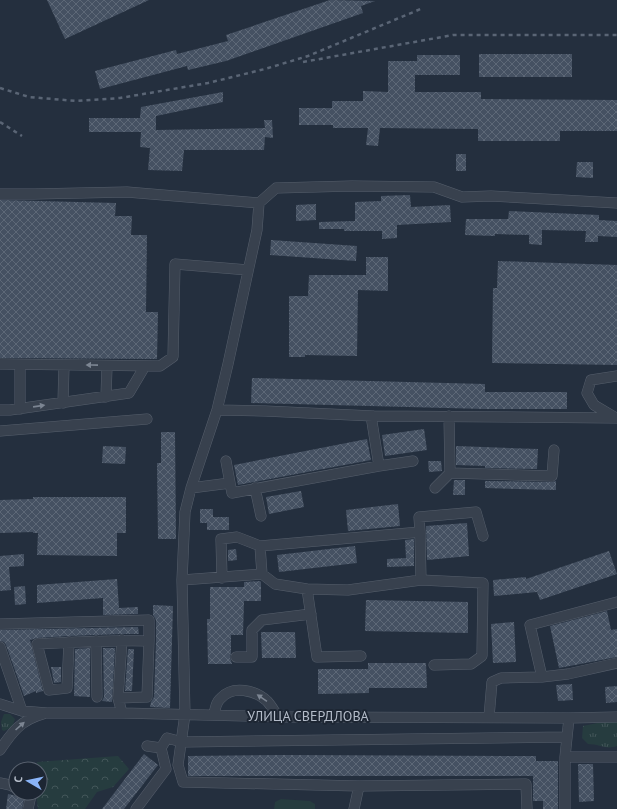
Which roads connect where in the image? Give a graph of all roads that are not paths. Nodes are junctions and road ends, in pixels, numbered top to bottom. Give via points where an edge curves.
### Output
1 (0, 194) edge
2 (259, 203) junction
3 (617, 203) edge
4 (248, 270) junction
5 (0, 364) edge
6 (20, 365) junction
7 (64, 365) junction
8 (107, 366) junction
9 (145, 366) junction
10 (617, 376) edge
11 (106, 397) junction
12 (63, 403) junction
13 (20, 409) junction
14 (0, 410) edge
15 (217, 410) junction
16 (373, 416) junction
17 (449, 416) junction
18 (616, 418) edge
19 (146, 419) dead end
20 (0, 431) edge
21 (554, 450) dead end
22 (226, 461) dead end
23 (413, 461) dead end
24 (379, 466) junction
25 (450, 473) junction
26 (230, 483) junction
27 (191, 488) junction
28 (254, 488) junction
29 (435, 488) dead end
30 (261, 516) dead end
31 (420, 532) junction
32 (483, 536) dead end
33 (260, 546) junction
34 (262, 574) junction
35 (222, 578) junction
36 (182, 580) junction
37 (421, 580) junction
38 (307, 589) junction
39 (617, 602) edge
40 (311, 614) junction
41 (0, 624) edge
42 (122, 640) junction
43 (96, 641) junction
44 (149, 641) junction
45 (69, 642) junction
46 (0, 647) edge
47 (361, 656) dead end
48 (236, 657) dead end
49 (617, 663) edge
50 (434, 665) dead end
51 (542, 678) junction
52 (97, 697) dead end
53 (118, 698) junction
54 (0, 705) edge
55 (22, 711) junction
56 (47, 712) junction
57 (122, 713) junction
58 (185, 714) junction
59 (214, 715) junction
60 (617, 716) edge
61 (278, 717) junction
62 (489, 717) junction
63 (568, 718) junction
64 (567, 737) junction
65 (182, 742) junction
66 (148, 746) dead end
67 (161, 748) junction
68 (0, 750) edge
69 (565, 757) junction
70 (617, 757) edge
71 (359, 786) junction
72 (355, 806) edge
73 (136, 809) edge
74 (365, 809) edge
75 (527, 809) edge
76 (565, 809) edge

1 - 2 street via 127,192
2 - 3 street via 276,188 352,186 434,187 462,197 491,196
2 - 4 street via 257,230
4 - 9 street via 175,264 173,357 160,366
4 - 15 street
5 - 6 street
6 - 7 street
6 - 13 street
8 -> 7 street
7 - 12 street
8 - 9 street
8 - 11 street
9 - 11 street via 129,394
10 - 18 street via 591,380 587,393 594,404
11 - 12 street
13 -> 12 street
13 - 14 street
15 - 16 street
15 - 27 street via 192,468
16 - 17 street
16 - 24 street
17 - 18 street
17 - 25 street
19 - 20 street
21 - 25 street via 552,476
22 - 26 street
23 - 24 street
24 - 28 street
25 - 29 street
26 - 27 street
26 - 28 street via 232,493
27 - 36 street via 185,512
28 - 30 street
31 - 32 street via 419,517 476,512
31 - 33 street
31 - 37 street
33 - 34 street
33 - 35 street via 237,536 221,539
34 - 35 street
34 - 38 street via 275,584
35 - 36 street
36 - 58 street
37 - 38 street via 348,590
37 - 50 street via 483,583 482,656 471,664
38 - 40 street
39 - 51 street via 530,624
40 - 47 street via 317,657
40 - 48 street via 262,620 252,630 252,657
41 - 44 street via 149,620
42 - 43 street
42 - 44 street
42 - 53 street
43 - 45 street
43 - 52 street
44 - 53 street via 147,697
45 - 45 street via 67,688 49,690 37,644
46 - 55 street
49 - 51 street
51 - 62 street via 501,678 492,682
53 - 57 street
54 - 55 street, УЛИЦА СВЕРДЛОВА
55 - 56 street, УЛИЦА СВЕРДЛОВА
56 - 57 street, УЛИЦА СВЕРДЛОВА
68 -> 56 street via 19,725
57 - 58 street, УЛИЦА СВЕРДЛОВА
58 - 59 street, УЛИЦА СВЕРДЛОВА
58 - 65 street
59 - 61 street, УЛИЦА СВЕРДЛОВА
61 -> 59 street via 267,701 260,696 239,690 229,692 220,698
60 - 63 street, УЛИЦА СВЕРДЛОВА
61 - 62 street, УЛИЦА СВЕРДЛОВА
62 - 63 street, УЛИЦА СВЕРДЛОВА
63 - 64 street
64 - 65 street
64 - 69 street
65 - 67 street via 167,738
65 - 71 street via 178,765 183,782
66 - 67 street
67 - 73 street via 166,769
69 - 70 street
69 - 76 street
71 - 72 street
71 - 75 street via 526,784
72 - 74 street

